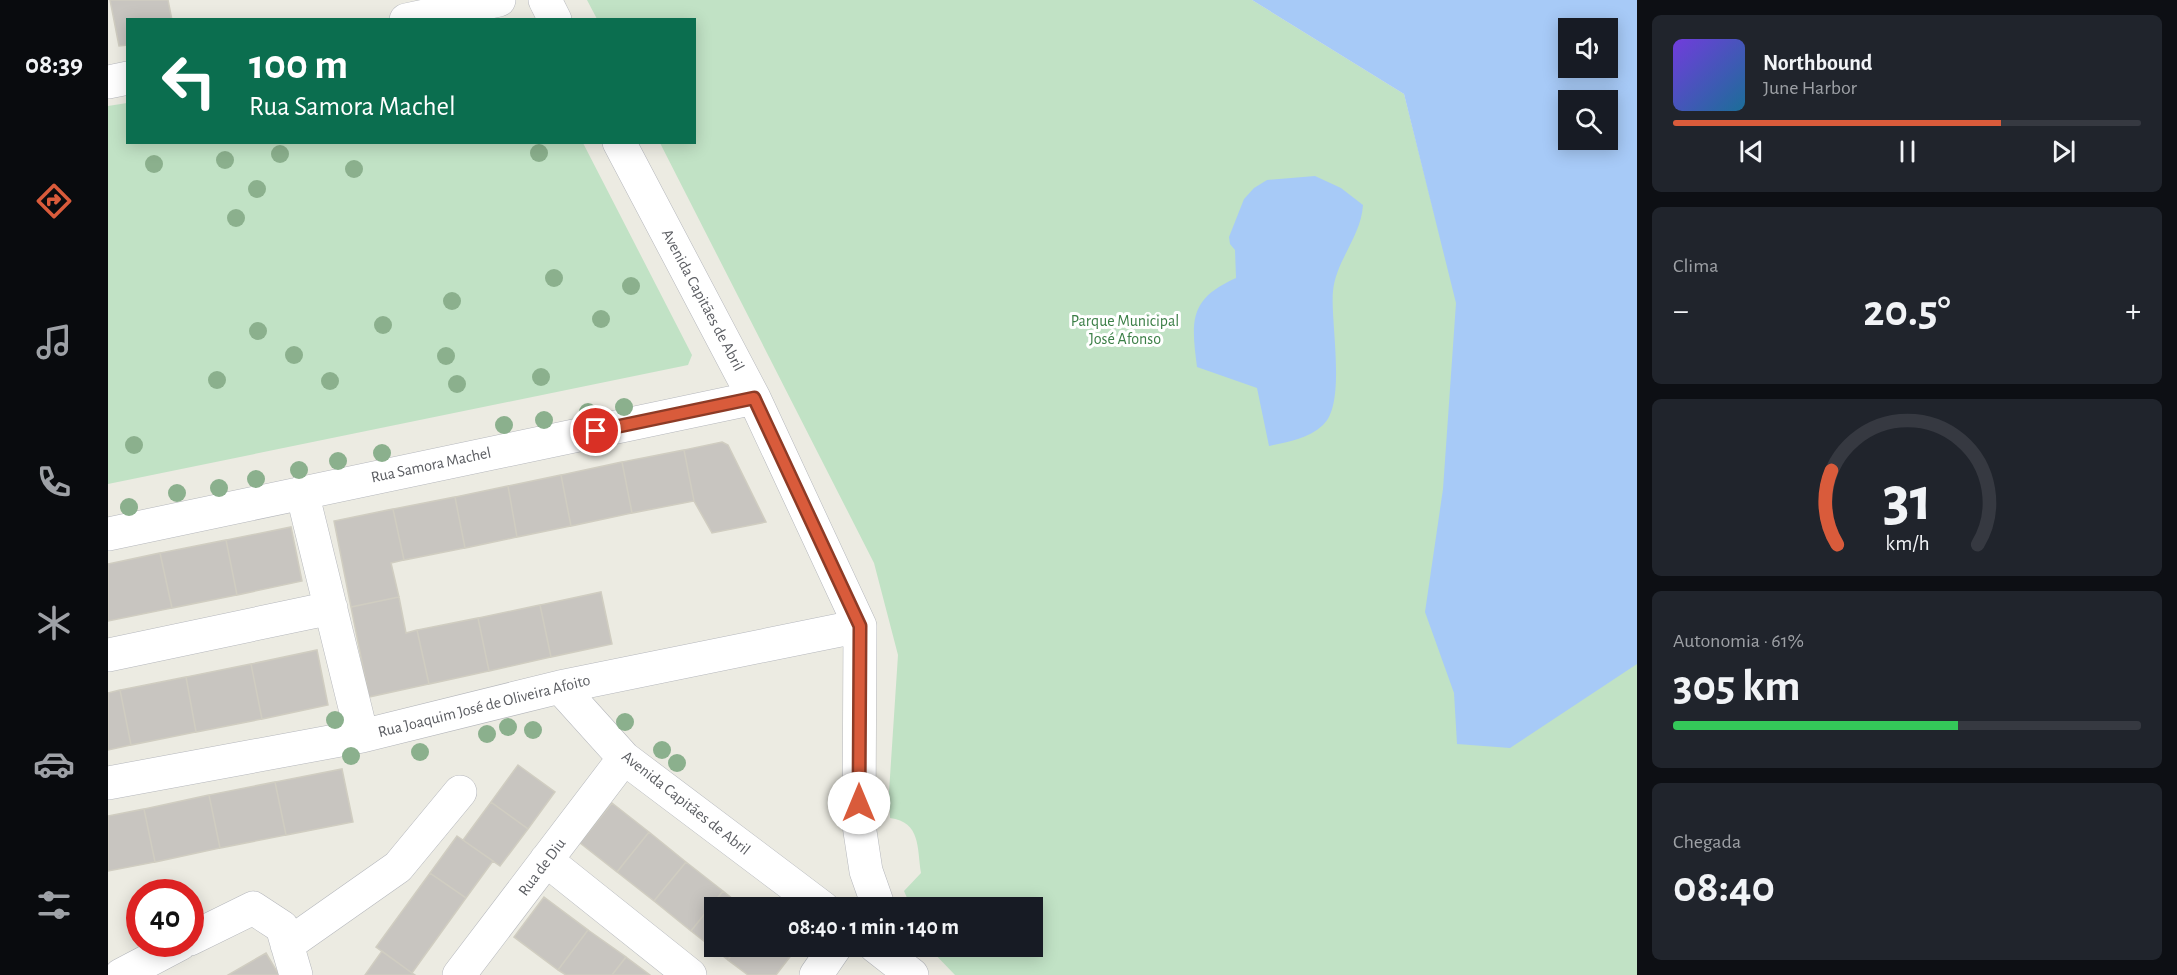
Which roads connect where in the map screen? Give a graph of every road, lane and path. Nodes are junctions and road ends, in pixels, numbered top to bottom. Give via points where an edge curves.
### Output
1 (499, 0) edge
2 (545, 0) edge
3 (415, 18) edge
4 (554, 18) edge
5 (126, 78) edge
6 (108, 82) edge
7 (620, 144) edge
8 (754, 398) junction
9 (302, 492) junction
10 (108, 534) edge
11 (331, 608) junction
12 (860, 626) junction
13 (108, 655) edge
14 (560, 687) junction
15 (362, 736) junction
16 (624, 758) junction
17 (108, 783) edge
18 (460, 792) dead end
19 (546, 860) junction
20 (808, 897) edge
21 (875, 897) edge
22 (204, 932) edge
23 (155, 957) edge
24 (828, 957) edge
25 (889, 957) edge
26 (903, 957) edge
27 (292, 960) edge
28 (121, 975) edge
29 (459, 975) edge
30 (690, 975) edge
31 (816, 975) edge
32 (912, 975) edge

1 - 3 street
2 - 4 street
5 - 6 street
7 - 8 street, Avenida Capitães de Abril
8 - 9 street, Rua Samora Machel
8 - 12 street, Avenida Capitães de Abril
9 - 10 street, Rua Samora Machel
9 - 11 street
11 - 13 street
11 - 15 street
12 - 14 street, Rua Joaquim José de Oliveira Afoito
12 - 21 street, Avenida Capitães de Abril via 859,825 866,871
14 - 15 street, Rua Joaquim José de Oliveira Afoito
14 - 16 street, Avenida Capitães de Abril
15 - 17 street, Rua Joaquim José de Oliveira Afoito
16 - 19 street, Rua de Diu
16 - 20 street, Avenida Capitães de Abril
18 - 27 street via 398,867
19 - 29 street, Rua de Diu
19 - 30 street
22 - 27 street via 253,908 282,927
23 - 28 street
24 - 31 street
25 - 32 street
26 - 32 street

